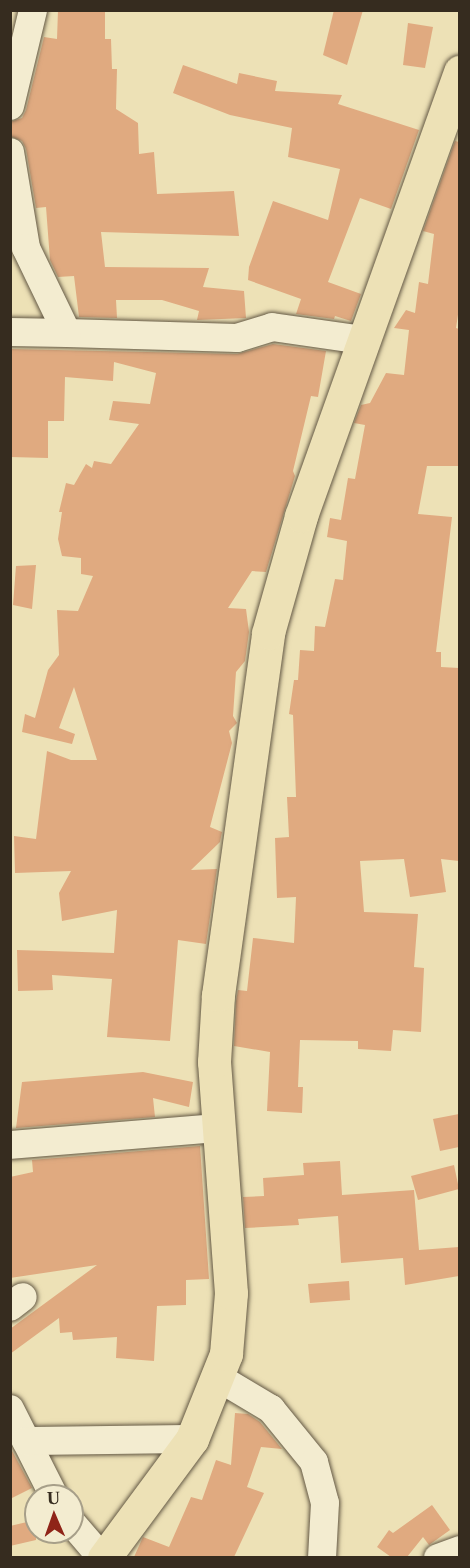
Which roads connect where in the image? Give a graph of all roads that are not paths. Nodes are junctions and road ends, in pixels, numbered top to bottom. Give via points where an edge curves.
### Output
1 (25, 12) edge
2 (459, 72) edge
3 (10, 106) edge
4 (10, 152) edge
5 (10, 332) edge
6 (67, 333) junction
7 (362, 340) junction
8 (218, 1128) junction
9 (10, 1145) edge
10 (219, 1377) junction
11 (10, 1409) edge
12 (192, 1439) junction
13 (26, 1441) junction
14 (48, 1484) edge
15 (84, 1536) edge
16 (459, 1550) edge
17 (103, 1557) edge
18 (322, 1557) edge
19 (438, 1557) edge

1 - 3 street
2 - 7 main road via 393,266
4 - 6 street via 26,248
5 - 6 street
6 - 7 street via 237,338 272,327
7 - 8 main road via 284,567 268,633 219,995 214,1062
8 - 9 street
8 - 10 main road via 232,1304
10 - 12 main road
10 - 18 street via 271,1409 314,1462 325,1503
11 - 13 street
12 - 13 street
12 - 17 main road
13 - 14 street
15 - 17 street
16 - 19 street

